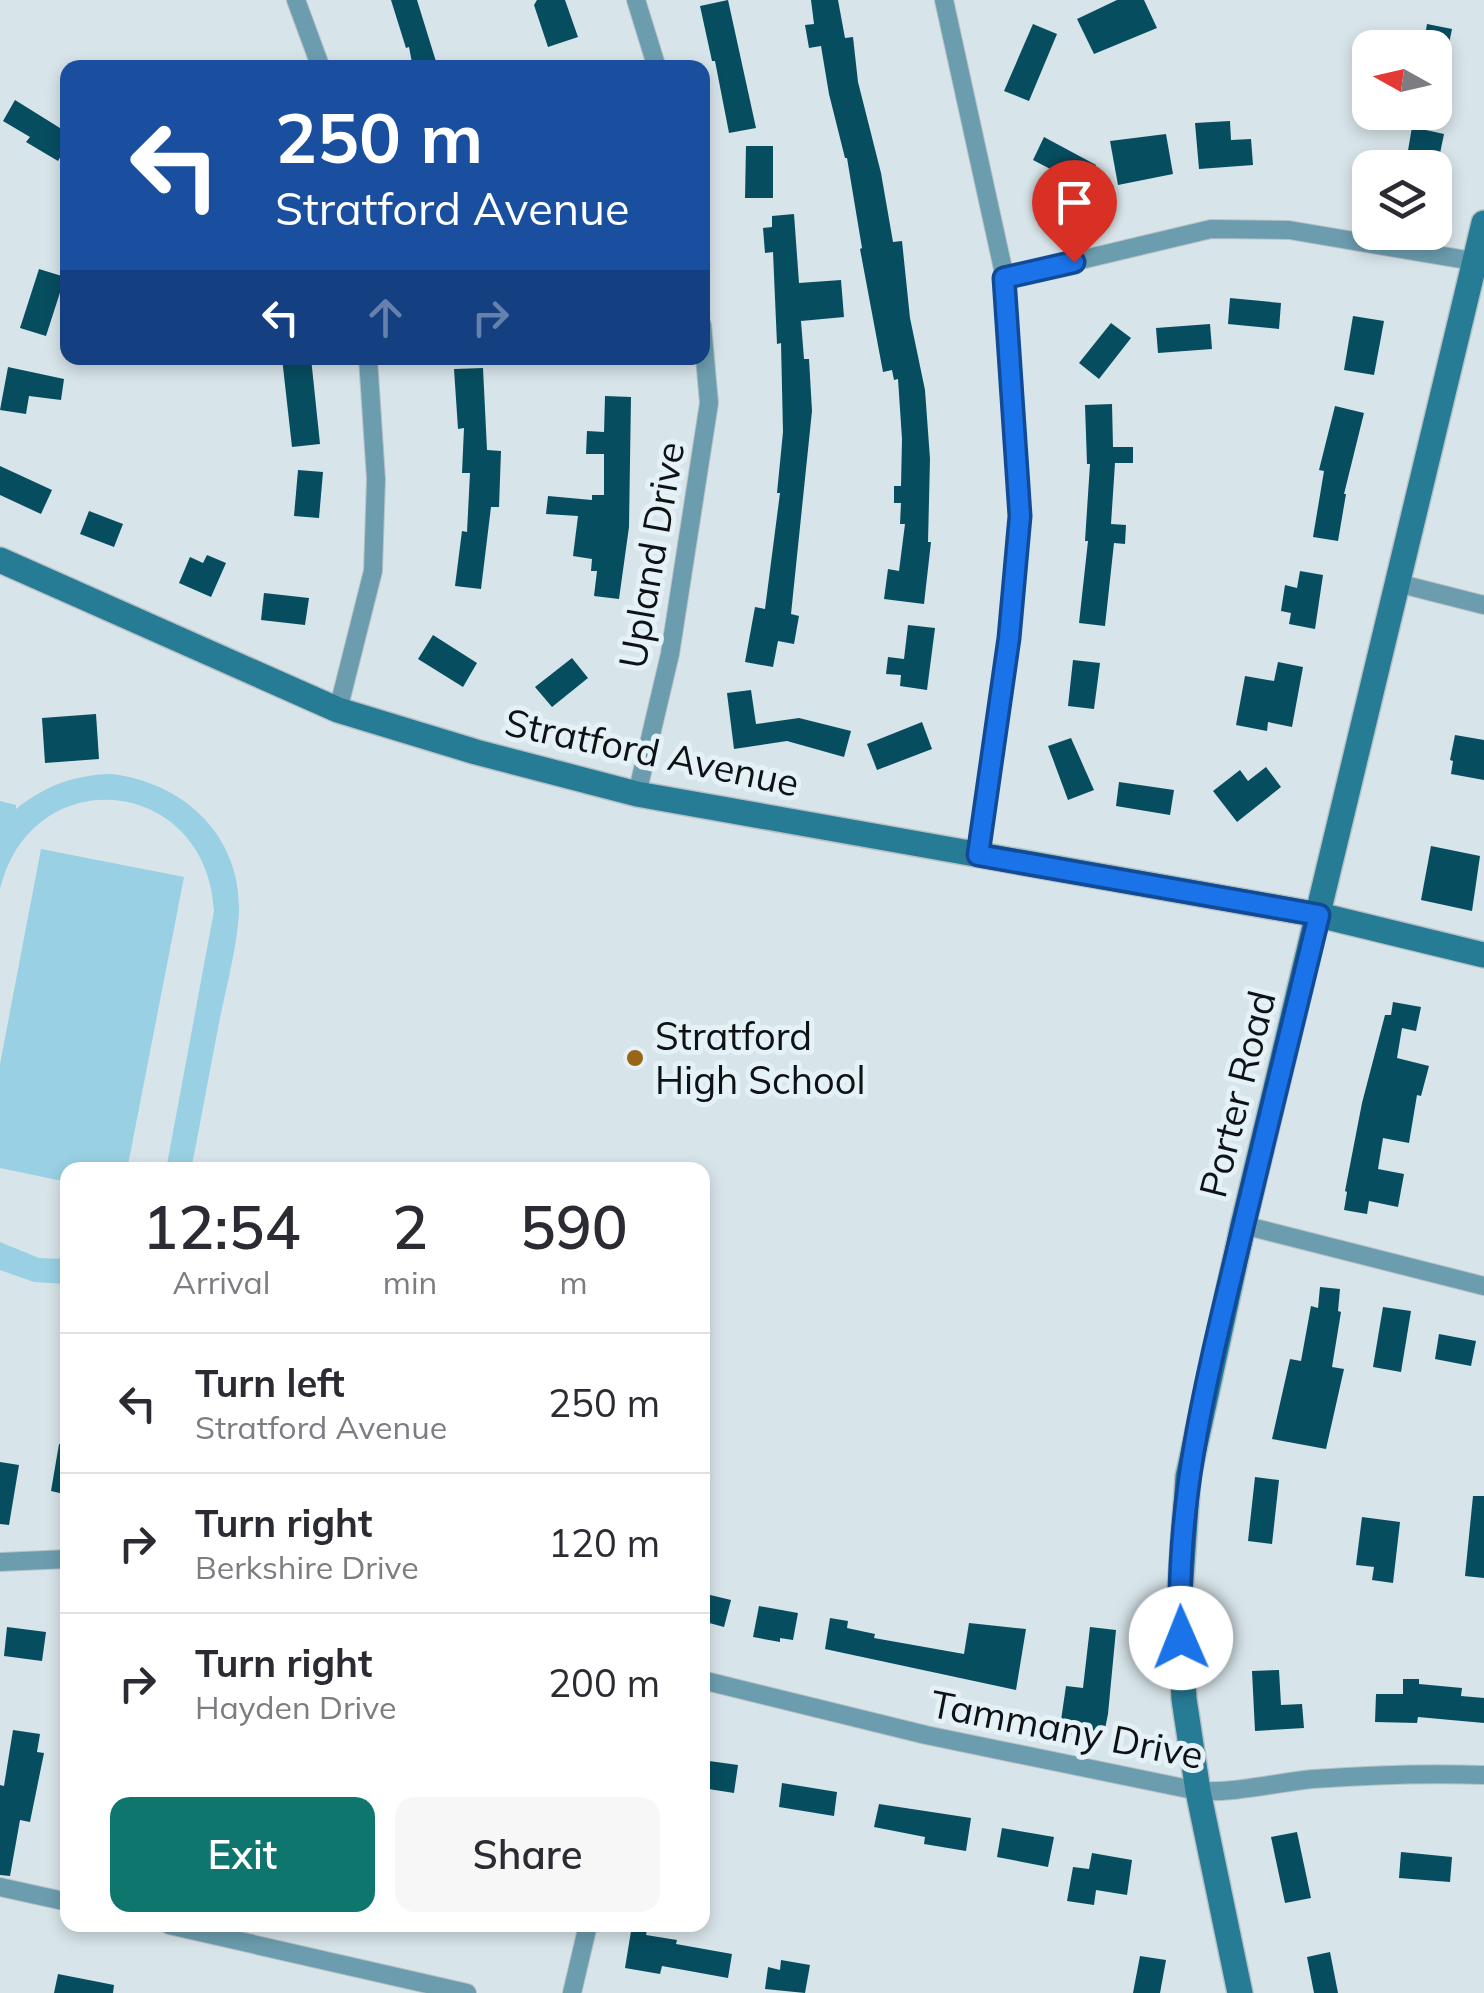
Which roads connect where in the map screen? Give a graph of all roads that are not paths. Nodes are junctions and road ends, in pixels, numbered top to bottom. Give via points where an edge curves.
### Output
1 (296, 0) edge
2 (636, 0) edge
3 (944, 0) edge
4 (318, 60) edge
5 (655, 60) edge
6 (1484, 223) edge
7 (1480, 262) edge
8 (1004, 278) junction
9 (368, 365) edge
10 (706, 365) edge
11 (0, 560) edge
12 (1397, 583) junction
13 (1484, 605) edge
14 (338, 710) junction
15 (637, 794) junction
16 (978, 855) junction
17 (1319, 915) junction
18 (1484, 956) edge
19 (1244, 1225) junction
20 (1484, 1286) edge
21 (60, 1560) edge
22 (0, 1562) edge
23 (710, 1682) edge
24 (1484, 1775) edge
25 (1198, 1791) junction
26 (0, 1887) edge
27 (60, 1900) edge
28 (199, 1932) edge
29 (586, 1932) edge
30 (468, 1993) edge
31 (572, 1993) edge
32 (1240, 1993) edge

1 - 4 street
2 - 5 street
3 - 8 street
6 - 7 street, Porter Road
7 - 8 street via 1289,230 1212,229
7 - 12 street, Porter Road
8 - 16 street via 1020,516
9 - 14 street via 376,479 373,571
10 - 15 street, Upland Drive via 709,403 670,654
11 - 14 street, Stratford Avenue
12 - 13 street
12 - 17 street, Porter Road
14 - 15 street, Stratford Avenue
15 - 16 street, Stratford Avenue
16 - 17 street, Stratford Avenue
17 - 18 street, Stratford Avenue
17 - 19 street, Porter Road
19 - 20 street
19 - 25 street, Porter Road via 1188,1477 1182,1540 1184,1699
21 - 22 street
23 - 25 street, Tammany Drive
24 - 25 street, Tammany Drive via 1414,1773
25 - 32 street, Porter Road
26 - 27 street
28 - 30 street
29 - 31 street

